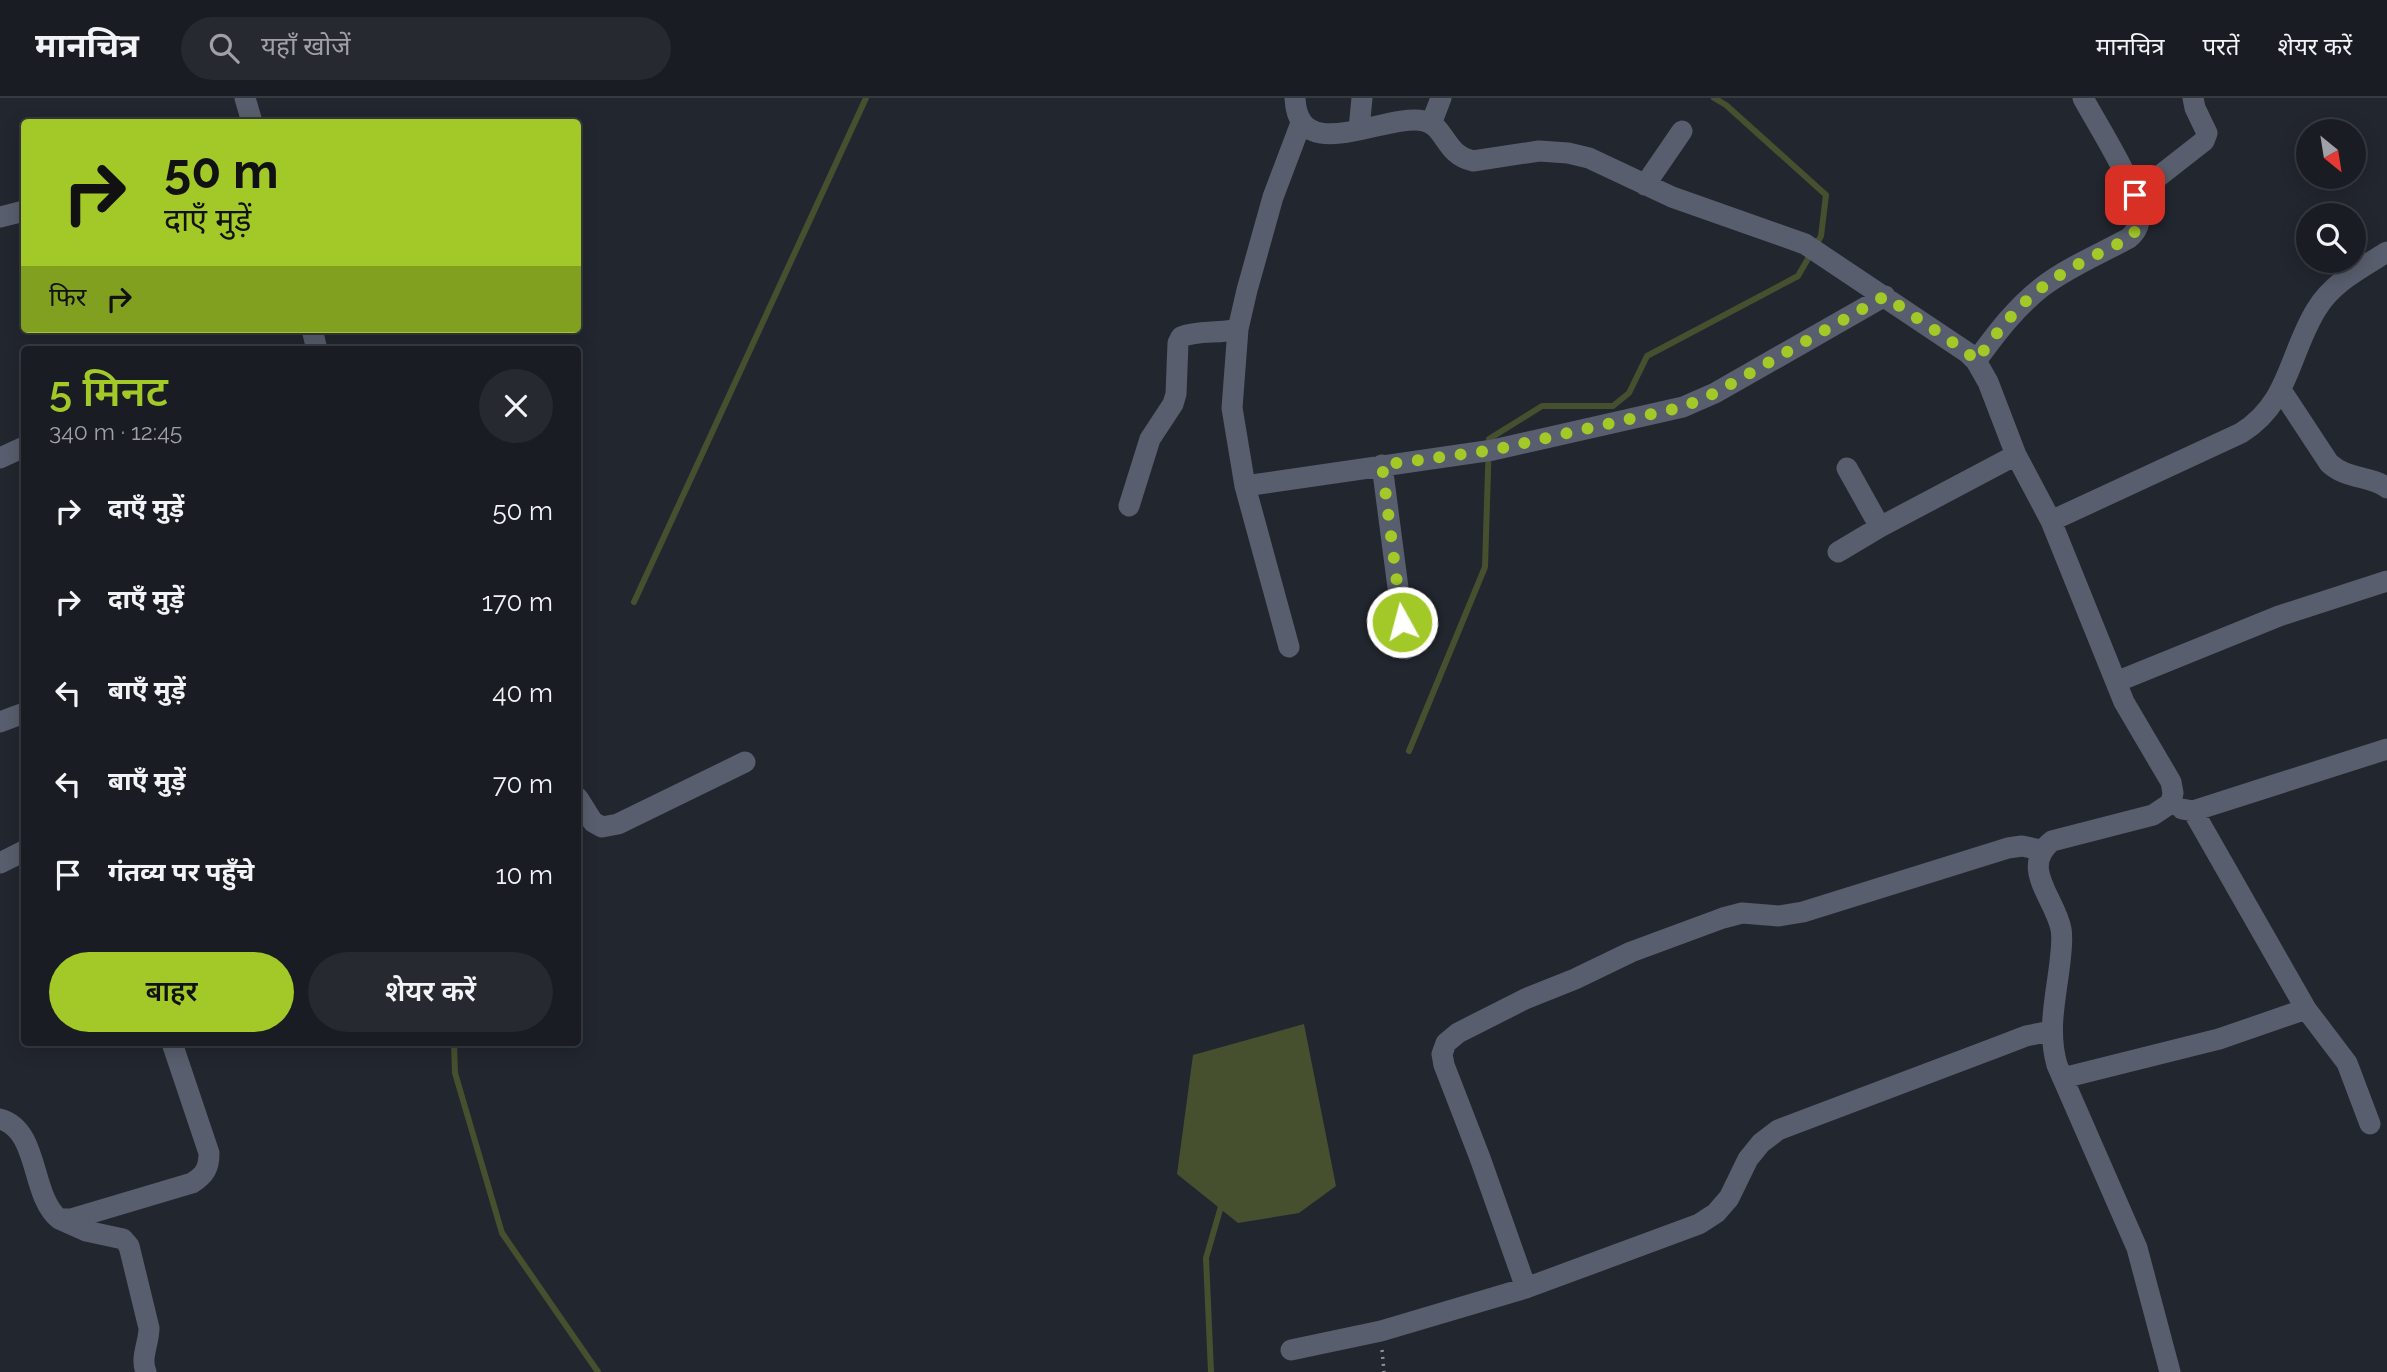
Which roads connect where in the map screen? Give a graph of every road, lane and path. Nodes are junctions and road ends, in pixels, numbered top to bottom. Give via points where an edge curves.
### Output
1 (245, 98) edge
2 (1295, 98) edge
3 (1362, 98) edge
4 (1441, 98) edge
5 (2083, 98) edge
6 (2192, 99) edge
7 (251, 119) edge
8 (1301, 123) junction
9 (1431, 124) junction
10 (1359, 130) junction
11 (1682, 131) dead end
12 (1645, 185) junction
13 (2135, 195) junction
14 (21, 212) edge
15 (0, 217) edge
16 (2387, 252) edge
17 (1885, 296) junction
18 (1238, 329) junction
19 (1976, 361) junction
20 (2281, 390) junction
21 (21, 448) edge
22 (2016, 455) junction
23 (0, 458) edge
24 (1382, 465) junction
25 (1847, 468) dead end
26 (1245, 486) junction
27 (2387, 488) edge
28 (1129, 506) dead end
29 (2051, 521) junction
30 (1880, 527) junction
31 (1839, 552) dead end
32 (2387, 581) edge
33 (1289, 646) dead end
34 (1406, 649) dead end
35 (2116, 682) junction
36 (21, 714) edge
37 (0, 722) edge
38 (2387, 748) edge
39 (745, 762) dead end
40 (581, 803) edge
41 (2171, 803) junction
42 (2193, 811) junction
43 (2041, 850) junction
44 (21, 852) edge
45 (0, 863) edge
46 (2306, 1009) junction
47 (2051, 1031) junction
48 (173, 1046) edge
49 (2063, 1079) junction
50 (0, 1119) edge
51 (2370, 1124) dead end
52 (60, 1219) junction
53 (1526, 1288) junction
54 (1291, 1350) dead end
55 (146, 1372) edge
56 (2170, 1372) edge

1 - 7 street
2 - 8 street
3 - 10 street
4 - 9 street
5 - 13 street
6 - 13 street via 2207,133 2204,141
8 - 10 street via 1329,135
8 - 18 street via 1273,197
9 - 10 street via 1413,121
9 - 12 street via 1462,159 1539,151 1568,153
11 - 12 street
12 - 17 street via 1814,250
13 - 19 street via 2139,215 2135,233 2040,288
14 - 15 street
16 - 20 street via 2336,285 2316,310
17 - 19 street
17 - 24 street via 1683,407 1487,451
18 - 26 street via 1232,408
18 - 28 street via 1181,337 1173,404 1150,439
19 - 22 street
20 - 27 street via 2329,463 2349,476
20 - 29 street via 2262,419 2241,433
21 - 23 street
22 - 29 street
22 - 30 street
24 - 26 street
24 - 34 street
25 - 30 street
26 - 33 street
29 - 35 street
30 - 31 street
32 - 35 street via 2279,615
35 - 41 street via 2171,782
36 - 37 street
38 - 42 street
39 - 40 street via 618,824 602,827 593,822
41 - 42 street
41 - 43 street via 2153,815 2052,841
42 - 46 street
43 - 47 street via 2038,873 2062,941
43 - 53 street via 2008,848 1790,915 1742,913 1723,918 1525,999 1446,1043 1444,1065
44 - 45 street
46 - 49 street via 2228,1037
46 - 51 street via 2347,1063
47 - 49 street
47 - 53 street via 2026,1036 1778,1130 1748,1159 1723,1205 1699,1224
48 - 52 street via 209,1153 209,1166 202,1177
49 - 56 street via 2137,1248
50 - 52 street via 16,1127 24,1138 45,1200
52 - 55 street via 86,1231 123,1239 129,1246 149,1328 143,1357
53 - 54 street via 1381,1331

